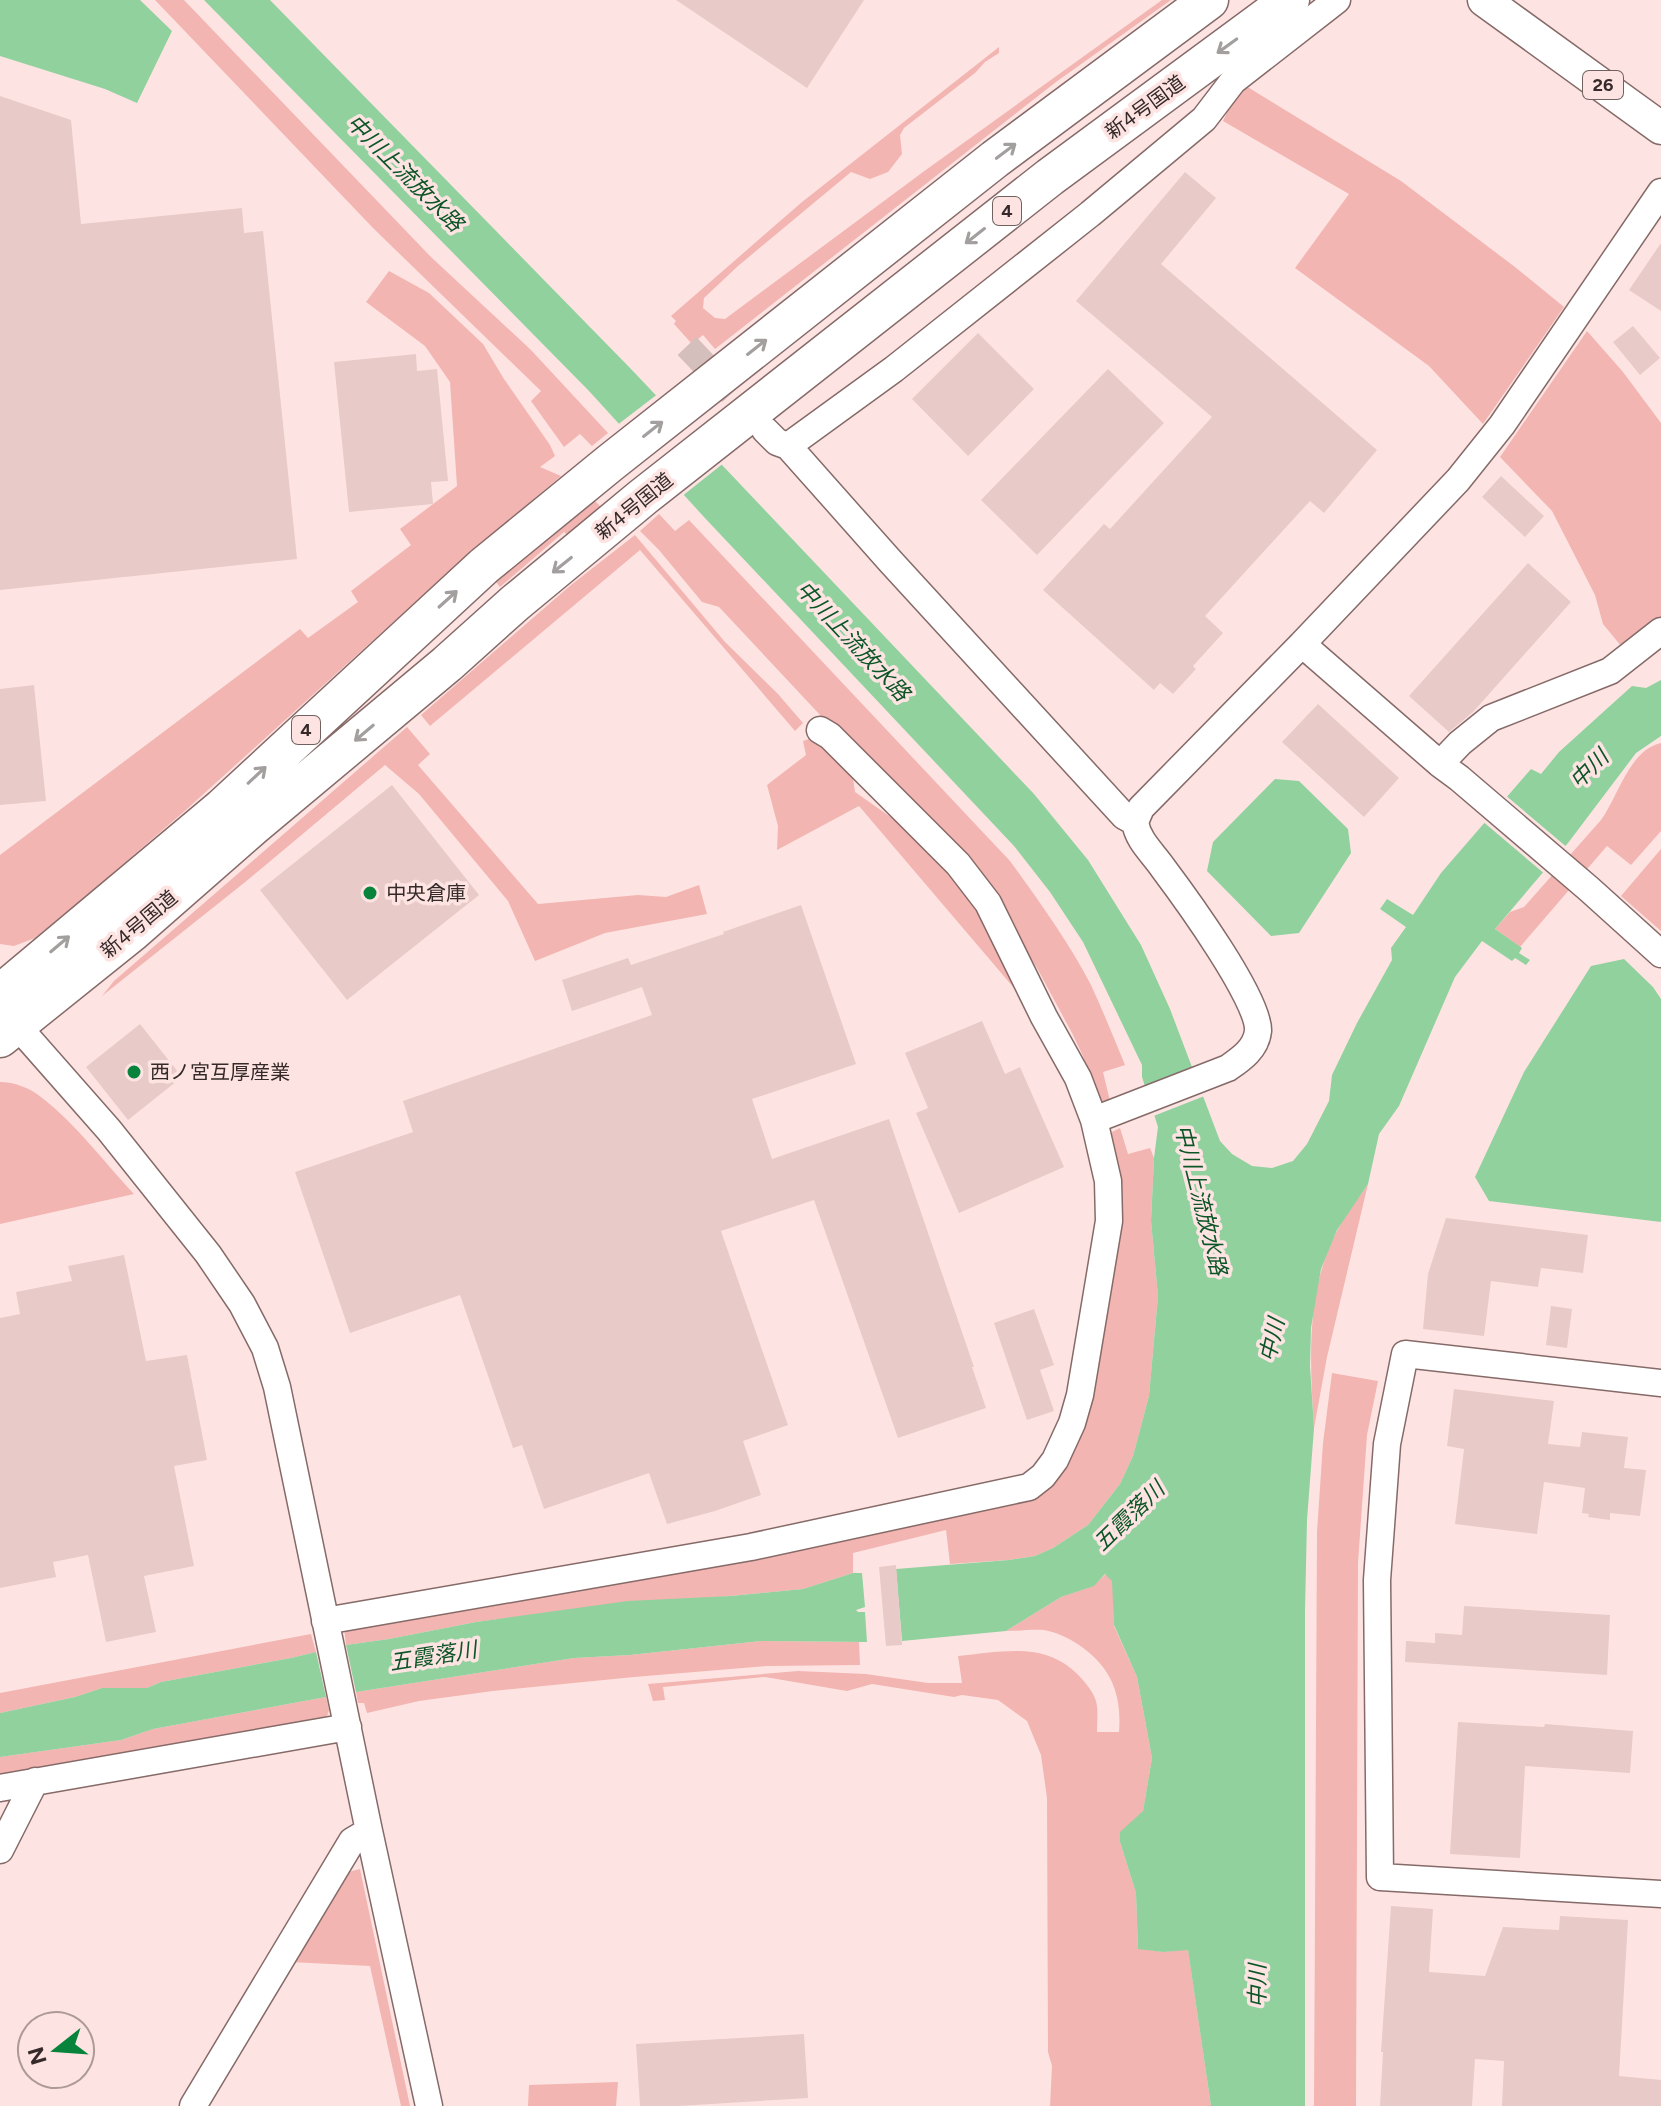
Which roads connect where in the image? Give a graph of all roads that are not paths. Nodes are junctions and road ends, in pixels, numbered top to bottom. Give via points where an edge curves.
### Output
1 (1209, 0) edge
2 (1337, 0) edge
3 (1484, 0) edge
4 (1298, 7) edge
5 (1661, 128) edge
6 (1661, 192) edge
7 (748, 429) junction
8 (788, 446) junction
9 (1661, 631) edge
10 (1302, 644) junction
11 (820, 730) dead end
12 (1449, 771) junction
13 (1135, 822) junction
14 (1661, 954) edge
15 (4, 1016) edge
16 (1104, 1116) junction
17 (1661, 1383) edge
18 (327, 1631) junction
19 (346, 1717) junction
20 (35, 1781) junction
21 (0, 1788) edge
22 (369, 1831) junction
23 (0, 1850) edge
24 (1661, 1894) edge
25 (193, 2106) edge
26 (429, 2106) edge

15 -> 1 highway, 新4号国道 / 4 via 474,575 995,159
2 - 4 street
3 - 5 main road, 26
4 -> 7 highway, 新4号国道 / 4 via 1050,177
4 - 8 street via 1204,119 894,369
6 - 10 street via 1495,434
7 - 8 street
7 -> 15 highway, 新4号国道 / 4 via 643,497 131,933
8 - 13 street via 1124,816
9 - 12 street via 1610,671 1491,718 1460,743
10 - 12 street
10 - 13 street via 1141,808
11 - 16 street via 958,864 988,903 1044,1017
12 - 14 street
13 - 16 street via 1140,838 1206,928 1253,1008 1258,1034 1246,1055 1228,1068
15 - 18 street via 109,1130 242,1304 265,1348 277,1387
16 - 18 street via 1109,1221 1080,1395 1055,1460 1029,1487
17 - 24 street via 1405,1354 1387,1444 1377,1580 1380,1877
18 - 19 street
19 - 20 street
19 - 22 street
20 - 21 street
20 - 23 street
22 - 25 street via 352,1841
22 - 26 street

